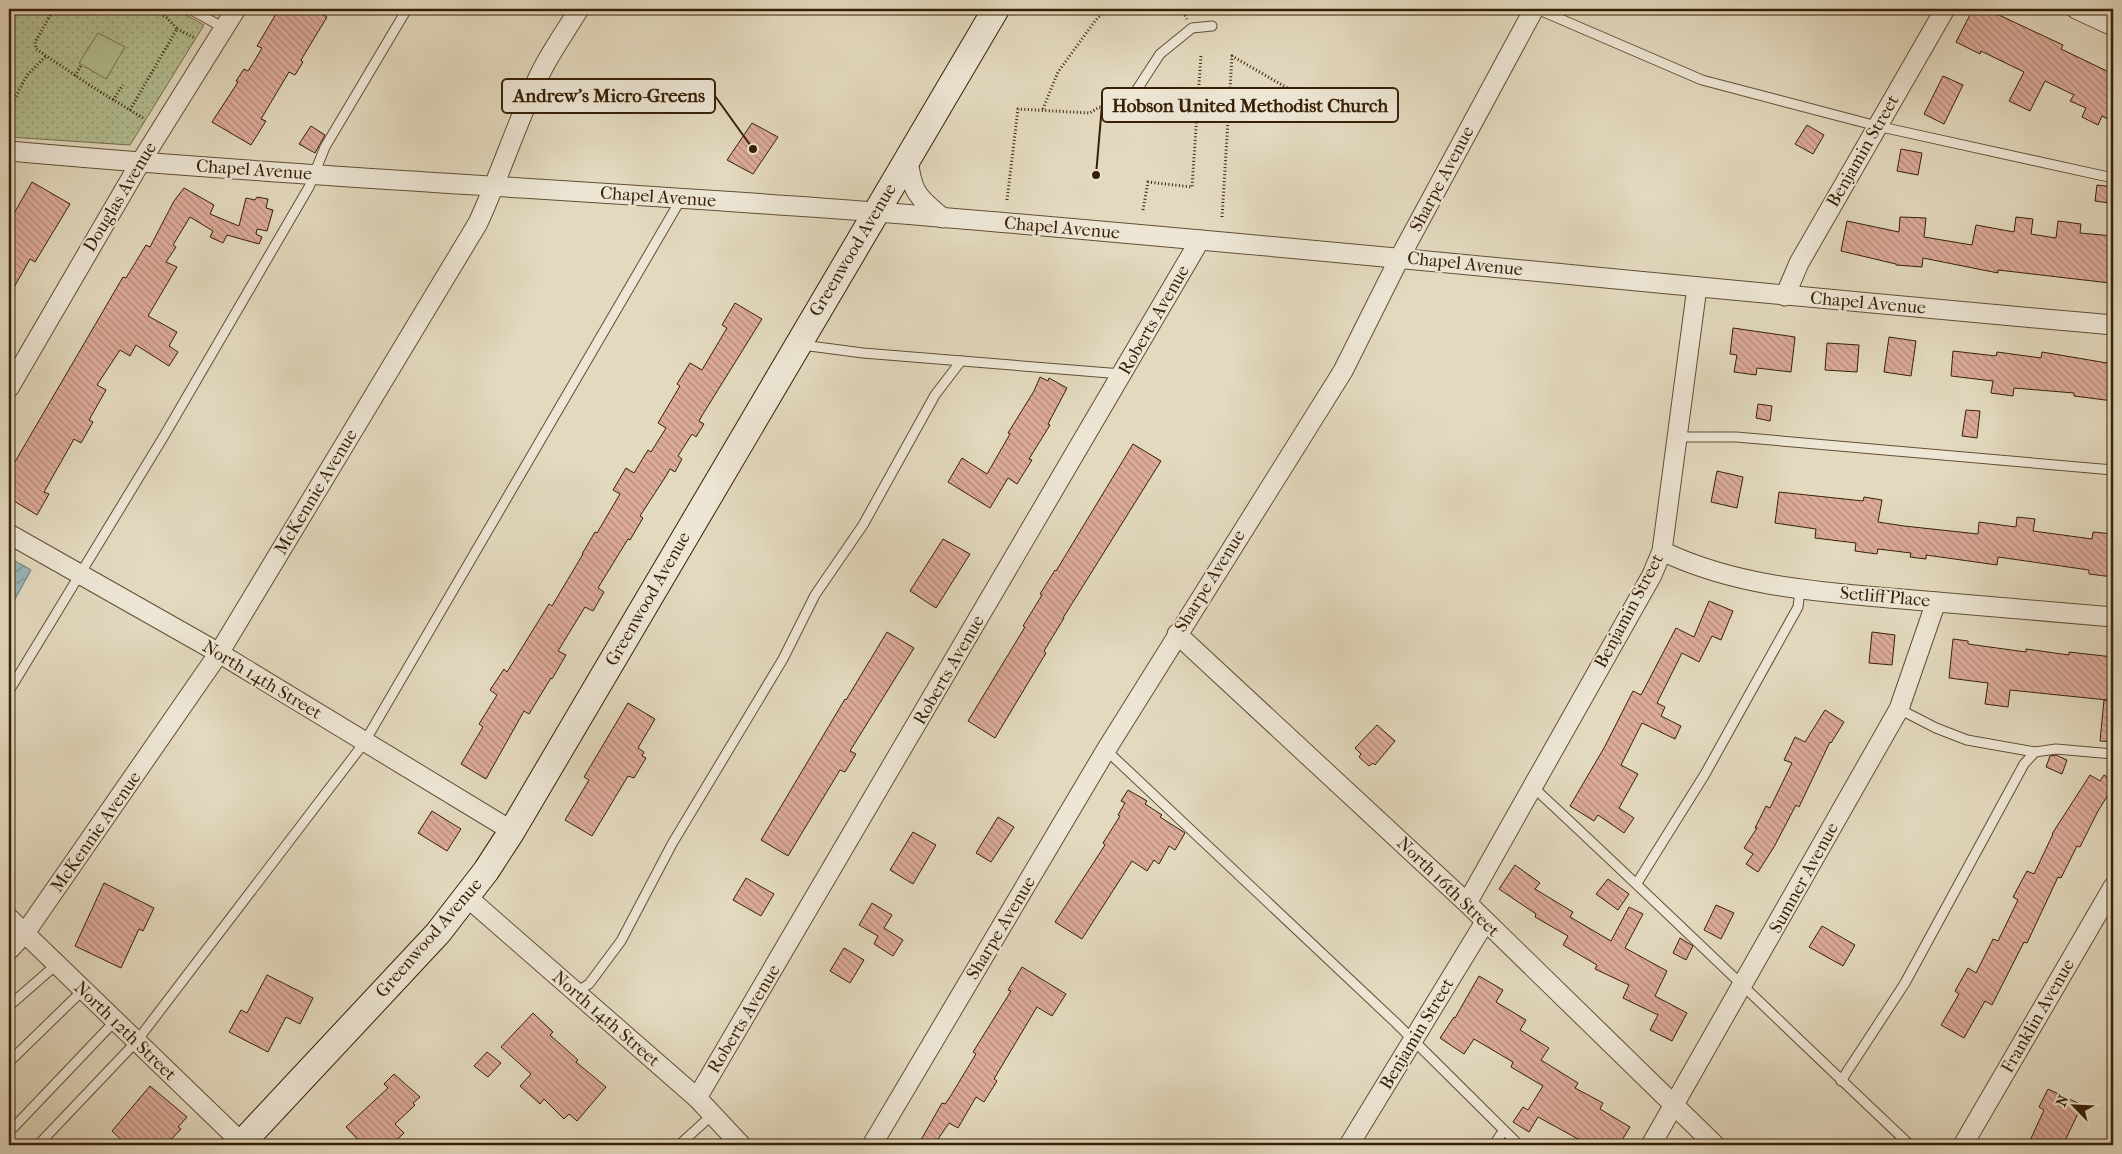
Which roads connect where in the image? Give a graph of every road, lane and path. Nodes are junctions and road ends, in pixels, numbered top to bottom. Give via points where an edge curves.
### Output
1 (54, 9) edge
2 (152, 9) edge
3 (190, 9) edge
4 (236, 9) edge
5 (407, 9) edge
6 (579, 9) edge
7 (996, 9) edge
8 (1106, 9) edge
9 (1182, 9) edge
10 (1535, 9) edge
11 (1945, 9) edge
12 (2076, 9) edge
13 (1188, 20) dead end
14 (1212, 26) dead end
15 (2113, 26) edge
16 (224, 28) junction
17 (177, 29) junction
18 (194, 38) dead end
19 (1201, 55) dead end
20 (46, 56) junction
21 (82, 64) dead end
22 (75, 76) junction
23 (123, 85) dead end
24 (1136, 91) dead end
25 (113, 100) junction
26 (1133, 101) dead end
27 (9, 104) edge
28 (1322, 108) dead end
29 (1043, 109) junction
30 (130, 110) junction
31 (143, 118) dead end
32 (1877, 126) junction
33 (9, 151) edge
34 (908, 157) junction
35 (140, 163) junction
36 (314, 174) junction
37 (2113, 178) edge
38 (495, 186) junction
39 (681, 199) junction
40 (1007, 200) dead end
41 (1143, 210) dead end
42 (875, 212) junction
43 (1222, 217) dead end
44 (943, 218) junction
45 (1200, 240) junction
46 (1400, 257) junction
47 (1697, 287) junction
48 (1785, 296) junction
49 (2113, 325) edge
50 (797, 345) junction
51 (961, 361) junction
52 (1122, 374) junction
53 (9, 388) edge
54 (1676, 437) junction
55 (2113, 470) edge
56 (9, 534) edge
57 (1662, 551) junction
58 (80, 574) junction
59 (1800, 590) junction
60 (1936, 602) junction
61 (2113, 617) edge
62 (1177, 634) junction
63 (219, 653) junction
64 (9, 691) edge
65 (1899, 709) junction
66 (364, 742) junction
67 (1106, 750) junction
68 (2035, 752) junction
69 (2113, 754) edge
70 (1534, 787) junction
71 (512, 831) junction
72 (1637, 883) junction
73 (2111, 896) edge
74 (467, 897) junction
75 (1467, 903) junction
76 (9, 918) edge
77 (1485, 922) junction
78 (25, 934) junction
79 (9, 950) edge
80 (57, 964) junction
81 (1742, 987) junction
82 (83, 990) junction
83 (576, 992) junction
84 (9, 1006) edge
85 (115, 1021) junction
86 (1412, 1040) junction
87 (136, 1042) junction
88 (9, 1062) edge
89 (1841, 1081) junction
90 (697, 1098) junction
91 (1674, 1107) junction
92 (712, 1115) junction
93 (9, 1122) edge
94 (1503, 1131) junction
95 (242, 1144) edge
96 (38, 1145) edge
97 (679, 1145) edge
98 (742, 1145) edge
99 (872, 1145) edge
100 (1350, 1145) edge
101 (1494, 1145) edge
102 (1519, 1145) edge
103 (1651, 1145) edge
104 (1715, 1145) edge
105 (1910, 1145) edge
106 (1963, 1145) edge

1 - 20 path via 35,42 36,49
2 - 17 path
3 - 16 lane
4 - 16 street, Douglas Avenue
5 - 36 lane via 326,147
6 - 38 street, McKennie Avenue via 539,75
7 - 34 street, Greenwood Avenue
8 - 29 path via 1058,72
9 - 13 path
10 - 32 lane via 1702,80
10 - 46 street, Sharpe Avenue
11 - 32 street, Benjamin Street
12 - 15 street
14 - 24 lane via 1192,28 1160,54
16 - 35 street, Douglas Avenue
17 - 18 path
17 - 30 path
19 - 41 path via 1192,187 1148,182
20 - 22 path
20 - 27 path via 27,76
21 - 22 path
22 - 25 path
23 - 25 path
25 - 30 path
26 - 29 path via 1124,111 1099,107 1090,113
28 - 43 path via 1232,56
29 - 40 path via 1018,109
30 - 31 path
32 - 37 lane
32 - 48 street, Benjamin Street via 1799,263
33 - 35 street, Chapel Avenue
34 - 42 street, Greenwood Avenue
34 - 44 street via 915,191 923,203
35 - 36 street, Chapel Avenue
35 - 53 street, Douglas Avenue
36 - 38 street, Chapel Avenue
36 - 58 lane via 169,428
38 - 39 street, Chapel Avenue
38 - 63 street, McKennie Avenue via 478,223
39 - 42 street, Chapel Avenue
39 - 66 lane
42 - 44 street, Chapel Avenue
42 - 50 street, Greenwood Avenue
44 - 45 street, Chapel Avenue
45 - 46 street, Chapel Avenue
45 - 52 street, Roberts Avenue
46 - 47 street, Chapel Avenue
46 - 62 street, Sharpe Avenue via 1343,371
47 - 48 street, Chapel Avenue
47 - 54 street, Benjamin Street
48 - 49 street, Chapel Avenue
50 - 51 lane
50 - 71 street, Greenwood Avenue
51 - 52 lane
51 - 83 lane via 935,395 862,525 815,596 783,659 672,844 621,941 589,984
52 - 90 street, Roberts Avenue
54 - 55 lane via 1736,437
54 - 57 street, Benjamin Street
56 - 58 street, North 14th Street
57 - 59 street, Setliff Place via 1688,564 1724,575
57 - 70 street, Benjamin Street via 1652,575
58 - 63 street, North 14th Street
58 - 64 lane
59 - 60 street, Setliff Place
59 - 72 lane via 1798,607 1705,774
60 - 61 street, Setliff Place
60 - 65 street, Sumner Avenue
62 - 67 street, Sharpe Avenue
62 - 75 street, North 16th Street
63 - 66 street, North 14th Street
63 - 78 street, McKennie Avenue
65 - 68 lane via 1967,740
65 - 81 street, Sumner Avenue
66 - 71 street, North 14th Street
66 - 87 lane
67 - 86 lane
67 - 99 street, Sharpe Avenue
68 - 69 lane via 2056,749
68 - 89 lane via 2024,764 1905,983
70 - 72 lane
70 - 75 street, Benjamin Street
71 - 74 street, Greenwood Avenue
72 - 81 lane
73 - 106 street, Franklin Avenue
74 - 83 street, North 14th Street
74 - 95 street, Greenwood Avenue via 438,933
75 - 77 street, North 16th Street
76 - 78 street, North 12th Street
77 - 86 street, Benjamin Street
77 - 91 street, North 16th Street
78 - 79 street, McKennie Avenue
78 - 80 street, North 12th Street
80 - 82 street, North 12th Street
80 - 84 lane
81 - 89 lane
81 - 91 street, Sumner Avenue
82 - 85 street, North 12th Street
82 - 88 lane
83 - 90 street, North 14th Street
85 - 87 street, North 12th Street
85 - 93 lane via 14,1128
86 - 94 lane
86 - 100 street, Benjamin Street
87 - 95 street, North 12th Street
87 - 96 lane
89 - 105 lane
90 - 92 street, North 14th Street
91 - 103 street, Sumner Avenue
91 - 104 street, North 16th Street
92 - 97 lane
92 - 98 street, North 14th Street
94 - 101 lane
94 - 102 lane

